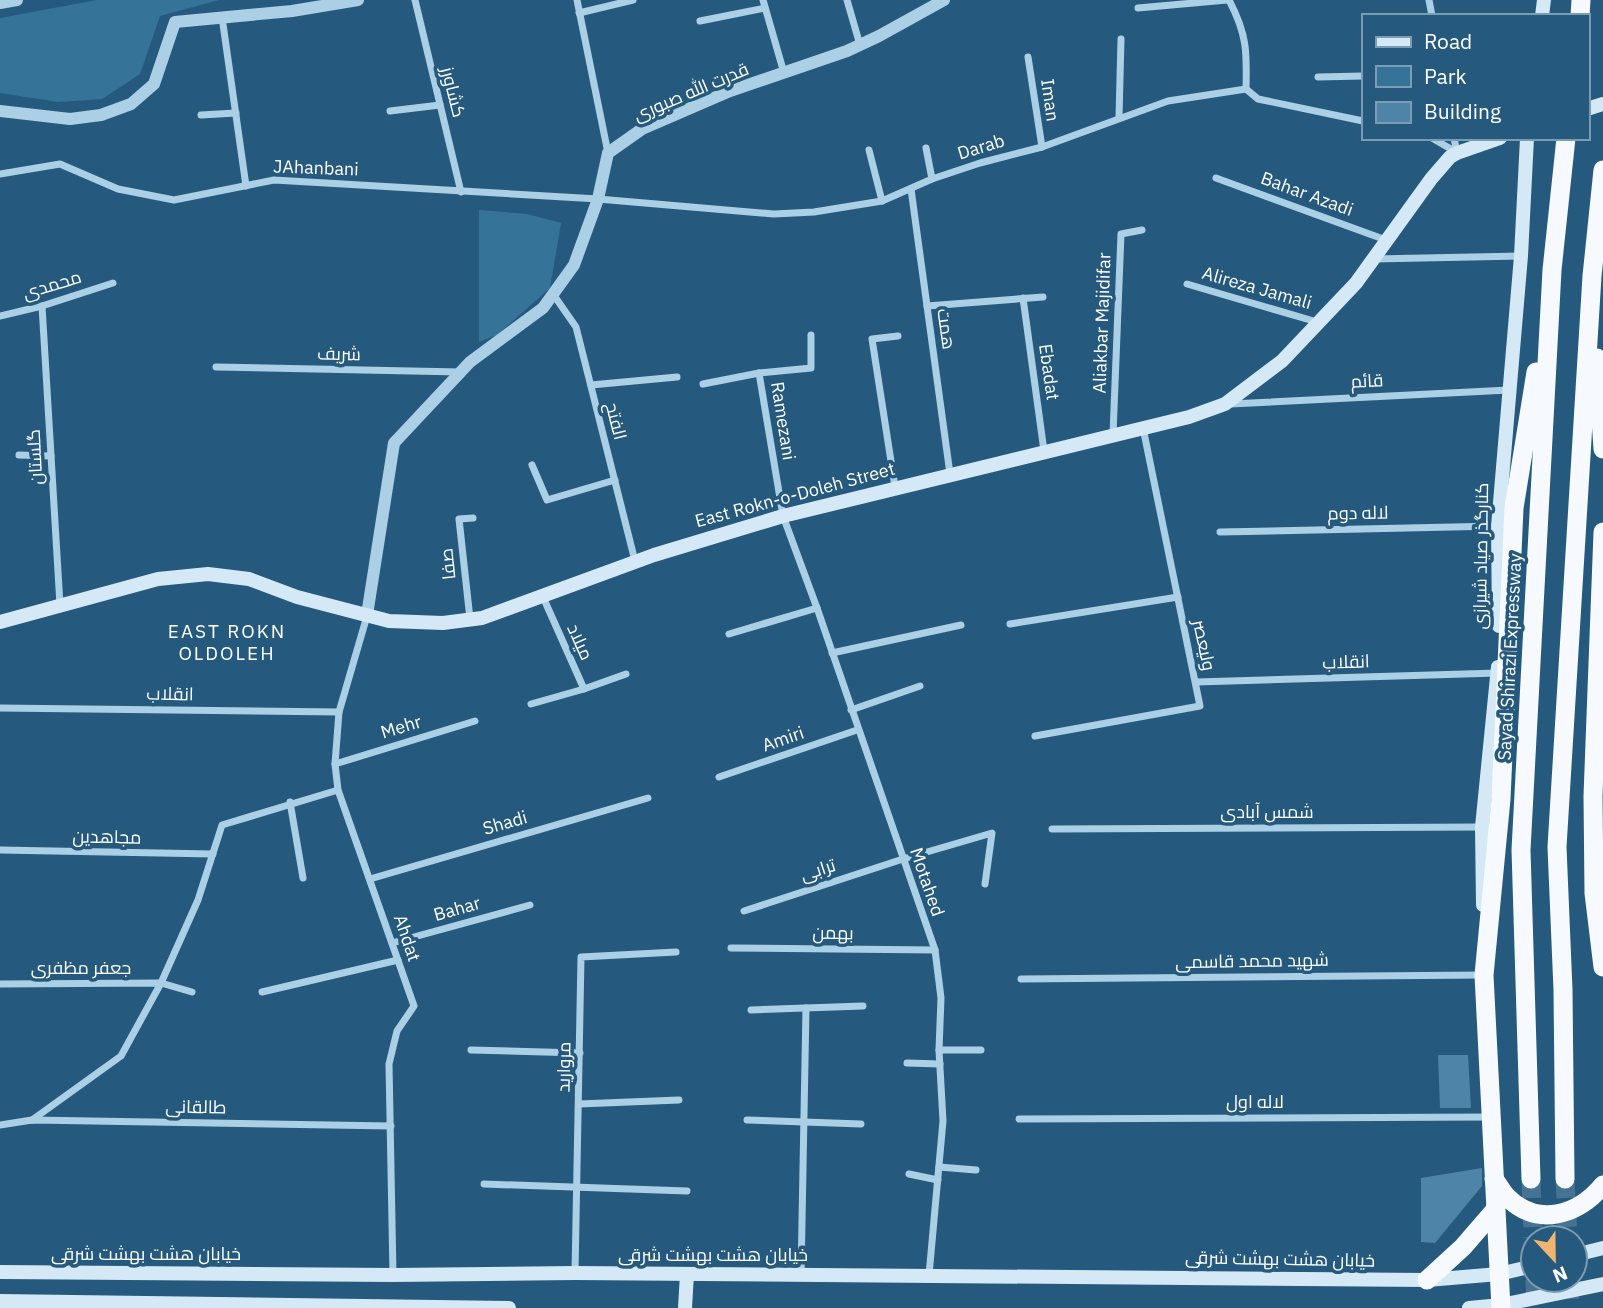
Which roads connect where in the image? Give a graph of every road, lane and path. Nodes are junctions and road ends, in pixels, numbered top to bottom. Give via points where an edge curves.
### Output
1 (17, 0) edge
2 (358, 0) edge
3 (415, 0) edge
4 (577, 0) edge
5 (633, 0) edge
6 (846, 0) edge
7 (944, 0) edge
8 (1228, 0) edge
9 (0, 3) edge
10 (764, 4) edge
11 (1138, 8) dead end
12 (579, 13) junction
13 (222, 17) junction
14 (700, 20) dead end
15 (1121, 39) dead end
16 (860, 45) junction
17 (1028, 57) dead end
18 (784, 73) junction
19 (1362, 76) edge
20 (1318, 77) dead end
21 (1246, 89) junction
22 (440, 106) junction
23 (0, 111) edge
24 (390, 111) dead end
25 (236, 113) junction
26 (201, 115) dead end
27 (1119, 117) junction
28 (1362, 121) edge
29 (1439, 140) edge
30 (1487, 140) edge
31 (1527, 140) edge
32 (1566, 140) edge
33 (1456, 145) edge
34 (1042, 147) junction
35 (926, 148) dead end
36 (869, 150) dead end
37 (608, 153) junction
38 (1603, 170) edge
39 (0, 174) edge
40 (1216, 177) dead end
41 (932, 179) junction
42 (246, 186) junction
43 (911, 189) junction
44 (461, 192) junction
45 (598, 200) junction
46 (881, 201) junction
47 (1142, 230) dead end
48 (1387, 240) junction
49 (1521, 256) junction
50 (1373, 259) junction
51 (1552, 270) junction
52 (1592, 276) junction
53 (113, 283) dead end
54 (1187, 284) dead end
55 (553, 294) junction
56 (1043, 297) dead end
57 (1023, 298) junction
58 (42, 306) junction
59 (927, 306) junction
60 (0, 316) edge
61 (1319, 322) junction
62 (811, 335) dead end
63 (898, 336) dead end
64 (216, 367) dead end
65 (461, 372) junction
66 (759, 373) junction
67 (677, 377) dead end
68 (703, 384) dead end
69 (591, 385) junction
70 (1509, 390) junction
71 (1225, 404) junction
72 (1143, 427) junction
73 (1113, 435) junction
74 (1603, 449) edge
75 (1044, 451) junction
76 (19, 455) dead end
77 (51, 456) junction
78 (532, 465) dead end
79 (950, 474) junction
80 (615, 480) junction
81 (895, 487) junction
82 (783, 516) junction
83 (473, 518) dead end
84 (1497, 526) junction
85 (1220, 532) dead end
86 (1603, 532) edge
87 (635, 562) junction
88 (543, 597) junction
89 (1178, 597) junction
90 (60, 605) junction
91 (817, 608) junction
92 (368, 615) junction
93 (470, 619) junction
94 (0, 622) edge
95 (1010, 624) dead end
96 (961, 625) dead end
97 (729, 634) dead end
98 (832, 653) junction
99 (1498, 673) junction
100 (626, 674) dead end
101 (1196, 682) junction
102 (920, 686) dead end
103 (583, 689) junction
104 (531, 705) dead end
105 (0, 708) edge
106 (851, 710) junction
107 (339, 712) junction
108 (475, 721) dead end
109 (857, 730) junction
110 (1035, 736) dead end
111 (335, 764) junction
112 (719, 777) dead end
113 (338, 790) junction
114 (648, 798) dead end
115 (290, 802) junction
116 (1482, 827) junction
117 (1052, 829) dead end
118 (0, 850) edge
119 (213, 854) junction
120 (903, 859) junction
121 (303, 878) dead end
122 (370, 879) junction
123 (985, 884) dead end
124 (530, 905) dead end
125 (744, 911) dead end
126 (392, 943) junction
127 (731, 948) dead end
128 (935, 950) junction
129 (676, 952) dead end
130 (398, 960) junction
131 (1603, 967) edge
132 (1484, 975) junction
133 (1021, 979) dead end
134 (161, 983) junction
135 (0, 984) edge
136 (192, 992) dead end
137 (261, 992) dead end
138 (863, 1006) dead end
139 (806, 1008) junction
140 (751, 1010) dead end
141 (471, 1050) dead end
142 (939, 1050) junction
143 (981, 1051) dead end
144 (580, 1053) junction
145 (906, 1063) dead end
146 (940, 1064) junction
147 (679, 1100) dead end
148 (579, 1104) junction
149 (1491, 1117) junction
150 (1019, 1119) dead end
151 (747, 1120) dead end
152 (32, 1121) junction
153 (804, 1121) junction
154 (861, 1124) dead end
155 (0, 1125) edge
156 (391, 1126) junction
157 (939, 1167) junction
158 (976, 1170) dead end
159 (909, 1174) dead end
160 (1494, 1179) junction
161 (1531, 1179) tunnel mouth
162 (938, 1180) junction
163 (1565, 1180) tunnel mouth
164 (484, 1184) dead end
165 (1603, 1185) edge
166 (577, 1188) junction
167 (687, 1191) dead end
168 (1495, 1210) junction
169 (1519, 1269) edge
170 (0, 1272) edge
171 (575, 1273) junction
172 (687, 1274) junction
173 (1499, 1274) junction
174 (393, 1275) junction
175 (801, 1275) junction
176 (929, 1275) junction
177 (1427, 1280) junction
178 (1603, 1284) edge
179 (0, 1301) edge
180 (293, 1306) edge
181 (1501, 1306) edge
182 (509, 1308) edge
183 (685, 1308) edge
184 (1469, 1308) edge

1 - 9 street
2 - 13 street
3 - 22 street, کشاورز
4 - 12 street
5 - 12 street
6 - 16 street
7 - 16 street, قدرت الله صبوری
8 - 11 street
8 - 21 street via 1247,47
10 - 14 street
10 - 18 street
12 - 37 street
13 - 23 street via 175,22 154,84 131,104 102,115 70,119
13 - 25 street
15 - 27 street
16 - 18 street, قدرت الله صبوری
17 - 34 street, Iman
18 - 37 street, قدرت الله صبوری via 642,129
19 - 20 street
21 - 27 street, Darab via 1168,101
21 - 28 street via 1258,99
22 - 24 street
22 - 44 street, کشاورز
25 - 26 street
25 - 42 street
27 - 34 street, Darab
29 - 33 street
30 - 33 main road, East Rokn-o-Doleh Street
31 - 49 main road, کنارگذر صیاد شیرازی
32 - 51 highway, Sayad Shirazi Expressway
33 - 48 main road, East Rokn-o-Doleh Street
34 - 41 street, Darab
35 - 41 street
36 - 46 street
37 - 45 street
38 - 52 highway
39 - 42 street, JAhanbani via 60,164 118,190 174,201
40 - 48 street, Bahar Azadi
41 - 43 street, Darab
42 - 44 street, JAhanbani via 274,180
43 - 46 street, Darab
43 - 59 street, همت
44 - 45 street, JAhanbani
45 - 46 street, Darab via 774,214
45 - 55 street via 574,265
47 - 73 street, Aliakbar Majidifar via 1121,234
48 - 50 main road, East Rokn-o-Doleh Street
49 - 50 street
49 - 70 main road, کنارگذر صیاد شیرازی
50 - 61 main road, East Rokn-o-Doleh Street
51 - 132 highway via 1514,508 1501,799
51 - 161 highway, Sayad Shirazi Expressway via 1521,850
52 - 74 highway
52 - 163 highway via 1557,847
53 - 58 street, محمدی
54 - 61 street, Alireza Jamali
55 - 65 street via 543,308
55 - 69 street, الفتح via 576,327
56 - 57 street
57 - 59 street
57 - 75 street, Ebadat
58 - 60 street, محمدی
58 - 77 street, گلستان
59 - 79 street, همت
61 - 71 main road, East Rokn-o-Doleh Street via 1282,361
62 - 66 street via 811,368
63 - 81 street via 872,339
64 - 65 street, شریف
65 - 92 street via 394,443
66 - 68 street
66 - 82 street, Ramezani
67 - 69 street
69 - 80 street, الفتح
70 - 71 street, قائم
70 - 84 main road, کنارگذر صیاد شیرازی
71 - 72 main road, East Rokn-o-Doleh Street
72 - 73 main road, East Rokn-o-Doleh Street
72 - 89 street, ولیعصر
73 - 75 main road, East Rokn-o-Doleh Street
75 - 79 main road, East Rokn-o-Doleh Street
76 - 77 street
77 - 90 street, گلستان
78 - 80 street via 547,500
79 - 81 main road, East Rokn-o-Doleh Street
80 - 87 street, الفتح
81 - 82 main road, East Rokn-o-Doleh Street
82 - 87 main road, East Rokn-o-Doleh Street
82 - 91 street, Motahed
83 - 93 street, صفا via 459,519
84 - 85 street, لاله دوم
84 - 99 main road, کنارگذر صیاد شیرازی
86 - 131 highway via 1592,796 1594,893
87 - 88 main road, East Rokn-o-Doleh Street
88 - 93 main road, East Rokn-o-Doleh Street
88 - 103 street, میلاد
89 - 95 street
89 - 101 street, ولیعصر
90 - 92 main road, East Rokn-o-Doleh Street via 158,579 208,574 249,579
90 - 94 main road, East Rokn-o-Doleh Street
91 - 97 street
91 - 98 street, Motahed
92 - 93 main road, East Rokn-o-Doleh Street via 389,621
92 - 107 street, Ahdat
96 - 98 street
98 - 106 street, Motahed
99 - 101 street, انقلاب
99 - 116 main road, کنارگذر صیاد شیرازی
100 - 103 street
101 - 110 street, ولیعصر via 1200,706
102 - 106 street
103 - 104 street, میلاد
105 - 107 street, انقلاب
106 - 109 street, Motahed
107 - 111 street, Ahdat
108 - 111 street, Mehr
109 - 112 street, Amiri
109 - 120 street, Motahed
111 - 113 street, Ahdat
113 - 115 street
113 - 122 street, Ahdat
114 - 122 street, Shadi
115 - 119 street via 222,825
115 - 121 street
116 - 117 street, شمس آبادی
116 - 132 main road, کنارگذر صیاد شیرازی
118 - 119 street, مجاهدین
119 - 134 street
120 - 123 street, ترابی via 992,833
120 - 125 street, ترابی
120 - 128 street, Motahed
122 - 126 street, Ahdat
124 - 126 street, Bahar
126 - 130 street, Ahdat
127 - 128 street, بهمن
128 - 142 street, Motahed via 941,998
129 - 144 street, مروارید via 581,957
130 - 137 street
130 - 156 street, Ahdat via 414,1006 397,1031 390,1064
132 - 133 street, شهید محمد قاسمی
132 - 149 highway
134 - 135 street, جعفر مظفری
134 - 136 street, جعفر مظفری
134 - 152 street via 121,1056
138 - 139 street
139 - 140 street
139 - 153 street
141 - 144 street
142 - 143 street
142 - 146 street, Motahed
144 - 148 street, مروارید
145 - 146 street
146 - 157 street, Motahed via 943,1121
147 - 148 street
148 - 166 street, مروارید
149 - 150 street, لاله اول
149 - 160 highway
151 - 153 street
152 - 155 street, طالقانی
152 - 156 street, طالقانی
153 - 154 street
153 - 175 street
156 - 174 street, Ahdat
157 - 158 street
157 - 162 street, Motahed
159 - 162 street
160 - 165 highway via 1507,1197 1526,1210 1548,1215 1570,1212 1590,1201
160 - 168 highway
162 - 176 street, Motahed
164 - 166 street
166 - 167 street
166 - 171 street, مروارید
168 - 173 highway
168 - 177 highway
169 - 173 main road, خیابان هشت بهشت شرقی
170 - 174 main road, خیابان هشت بهشت شرقی
171 - 172 main road, خیابان هشت بهشت شرقی
171 - 174 main road, خیابان هشت بهشت شرقی
172 - 175 main road, خیابان هشت بهشت شرقی
172 - 183 main road
173 - 177 main road, خیابان هشت بهشت شرقی
173 - 181 highway
175 - 176 main road, خیابان هشت بهشت شرقی
176 - 177 main road, خیابان هشت بهشت شرقی
178 - 181 main road
179 - 180 main road
180 - 182 main road
181 - 184 main road

